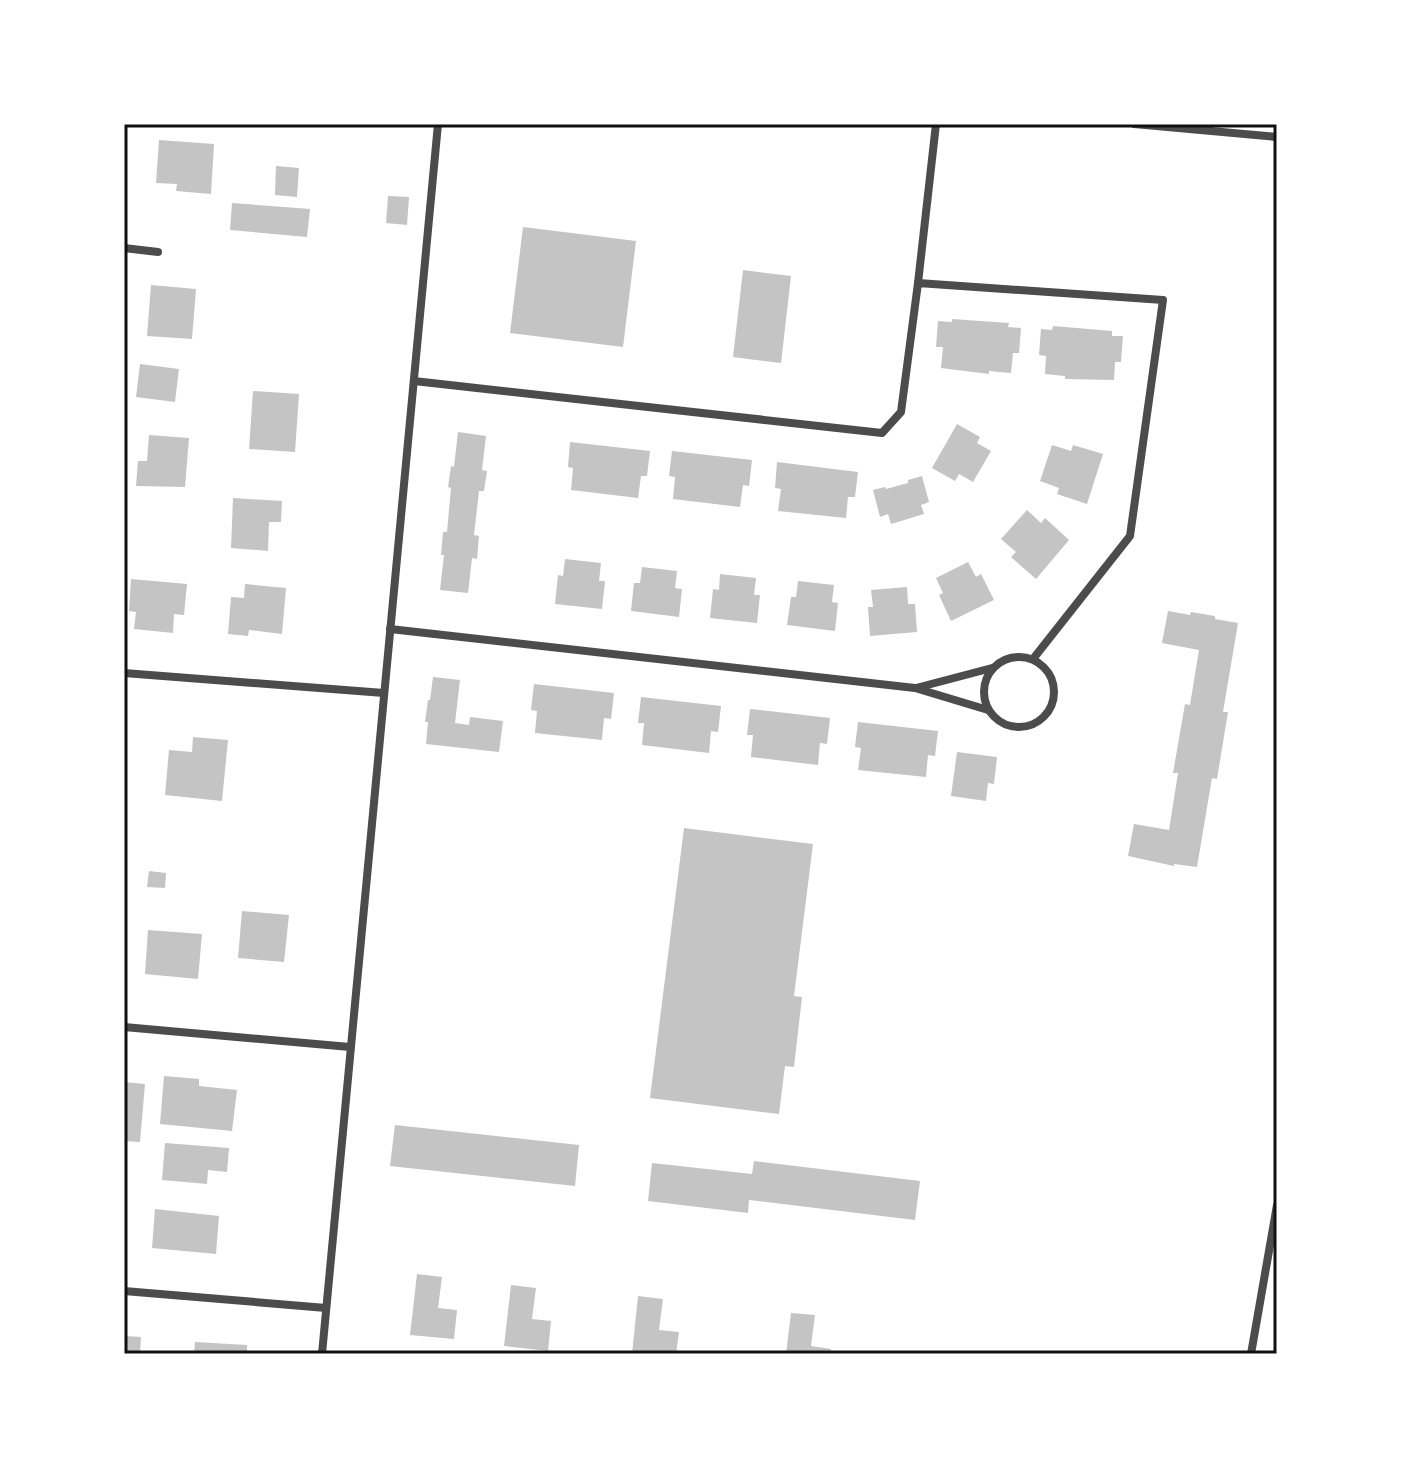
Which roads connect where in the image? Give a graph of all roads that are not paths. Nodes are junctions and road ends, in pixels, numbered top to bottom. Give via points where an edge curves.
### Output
1 (438, 124) edge
2 (936, 124) edge
3 (1134, 124) edge
4 (1277, 137) edge
5 (124, 248) edge
6 (158, 252) dead end
7 (918, 283) junction
8 (414, 381) junction
9 (390, 629) junction
10 (1033, 659) junction
11 (992, 668) junction
12 (124, 673) edge
13 (915, 688) junction
14 (384, 693) junction
15 (988, 710) junction
16 (124, 1027) edge
17 (350, 1047) junction
18 (1277, 1205) edge
19 (124, 1291) edge
20 (326, 1308) junction
21 (322, 1354) edge
22 (1251, 1354) edge

1 - 8 street
2 - 7 street
3 - 4 street
5 - 6 street
7 - 8 street via 901,412 882,433
7 - 10 street via 1163,300 1130,536
8 - 9 street
9 - 13 street
9 - 14 street
10 - 11 street via 1012,657
10 - 15 street via 1054,685 1052,707 1045,716 1015,728
11 - 13 street
11 - 15 street via 983,688
12 - 14 street
13 - 15 street
14 - 17 street
16 - 17 street
17 - 20 street
18 - 22 street
19 - 20 street
20 - 21 street

